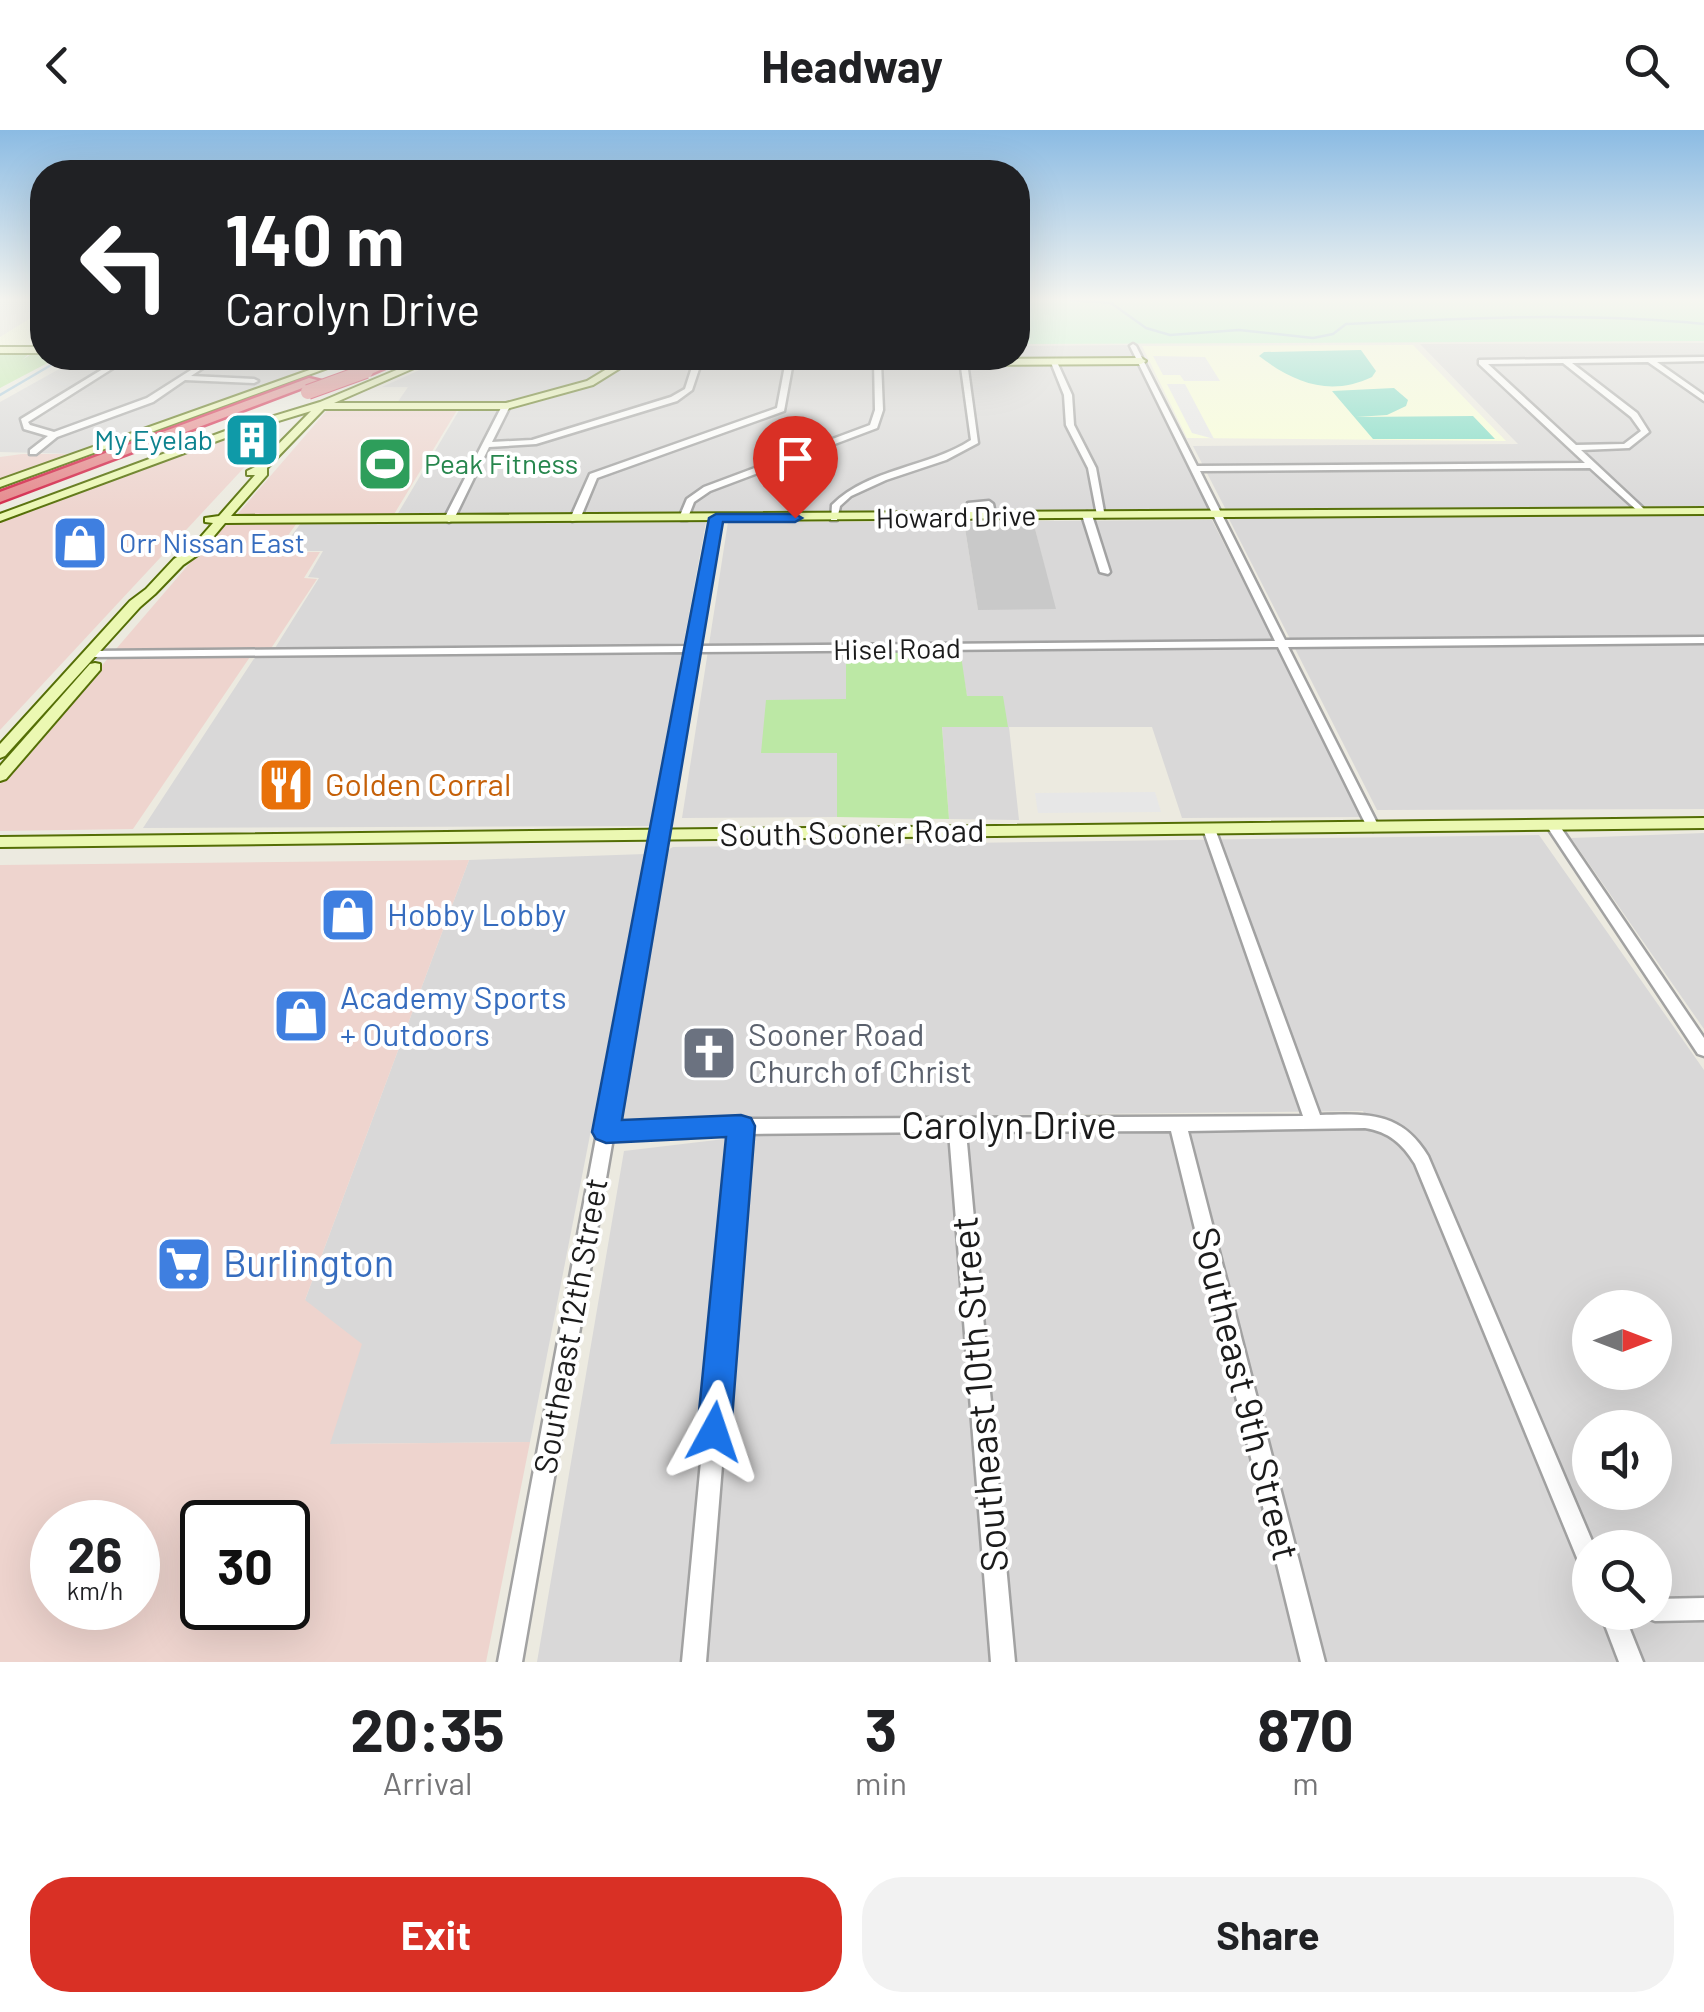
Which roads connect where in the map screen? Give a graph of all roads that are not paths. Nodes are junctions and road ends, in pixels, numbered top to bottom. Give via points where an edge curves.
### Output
1 (103, 371) edge
2 (194, 371) edge
3 (314, 371) edge
4 (336, 371) edge
5 (351, 371) edge
6 (357, 371) edge
7 (399, 371) edge
8 (607, 371) edge
9 (694, 371) edge
10 (787, 371) edge
11 (877, 371) edge
12 (964, 371) edge
13 (1057, 371) edge
14 (1147, 371) edge
15 (1490, 371) edge
16 (1579, 371) edge
17 (1665, 371) edge
18 (184, 378) junction
19 (254, 381) dead end
20 (358, 388) junction
21 (336, 389) junction
22 (310, 394) junction
23 (1704, 399) edge
24 (322, 404) junction
25 (506, 406) junction
26 (274, 418) junction
27 (300, 418) junction
28 (141, 434) junction
29 (54, 436) junction
30 (288, 438) junction
31 (487, 445) junction
32 (1573, 448) junction
33 (33, 452) dead end
34 (164, 457) junction
35 (84, 466) junction
36 (1592, 466) junction
37 (1196, 469) junction
38 (68, 480) junction
39 (0, 484) edge
40 (0, 497) edge
41 (0, 505) edge
42 (1640, 510) junction
43 (1704, 510) edge
44 (1218, 514) junction
45 (1102, 515) junction
46 (1087, 516) junction
47 (0, 518) edge
48 (684, 518) junction
49 (716, 518) junction
50 (834, 518) junction
51 (449, 519) junction
52 (575, 519) junction
53 (215, 520) junction
54 (1105, 572) dead end
55 (1704, 640) edge
56 (1281, 644) junction
57 (692, 651) junction
58 (99, 654) junction
59 (48, 700) junction
60 (65, 700) junction
61 (0, 752) edge
62 (0, 776) edge
63 (1704, 823) edge
64 (1552, 825) junction
65 (1374, 827) junction
66 (1210, 829) junction
67 (658, 835) junction
68 (0, 842) edge
69 (1704, 1050) edge
70 (1314, 1123) junction
71 (741, 1126) junction
72 (957, 1126) junction
73 (1178, 1126) junction
74 (606, 1132) junction
75 (1576, 1530) edge
76 (1704, 1609) edge
77 (1672, 1610) edge
78 (1619, 1630) edge
79 (510, 1662) edge
80 (694, 1662) edge
81 (1003, 1662) edge
82 (1313, 1662) edge
83 (1632, 1662) edge

1 - 29 street via 24,421
2 - 18 street
3 - 28 street
4 - 22 street
5 - 22 highway, bridge
6 - 21 street
7 - 20 street
8 - 25 street via 598,380
9 - 31 street via 688,390 674,398 533,442
10 - 52 street via 781,408 593,476
11 - 48 street via 874,426 707,489 690,501
12 - 50 street via 975,440 850,493 836,505
13 - 45 street
14 - 37 street
15 - 32 street
16 - 32 street via 1644,432 1626,446
17 - 23 street
18 - 19 street
18 - 29 street via 140,405
20 - 21 street
20 - 24 street
21 - 24 street
22 - 24 street
22 - 26 street
22 - 27 street
22 - 35 highway
22 - 38 highway
24 - 25 street
24 - 30 street
25 - 31 street
26 - 27 street
26 - 34 street
27 - 30 street
28 - 35 highway
28 - 39 street
29 - 33 street
30 - 53 street
31 - 51 street
32 - 36 street
34 - 38 highway
34 - 47 street
35 - 40 highway
36 - 37 street
36 - 42 street
37 - 44 street
38 - 41 highway
42 - 43 street, Howard Drive
42 - 44 street, Howard Drive
44 - 45 street, Howard Drive
44 - 56 street
45 - 46 street, Howard Drive
46 - 50 street, Howard Drive
46 - 54 street
48 - 49 street, Howard Drive
48 - 52 street, Howard Drive
49 - 50 street, Howard Drive
49 - 57 street, Southeast 12th Street
51 - 52 street, Howard Drive
51 - 53 street, Howard Drive
53 - 58 street via 181,552 149,604
55 - 56 street, Hisel Road
56 - 57 street, Hisel Road
56 - 65 street
57 - 58 street, Hisel Road
57 - 67 street, Southeast 12th Street
58 - 59 street
58 - 60 street
59 - 60 street
59 - 61 street
60 - 62 street
63 - 64 street, South Sooner Road
64 - 65 street, South Sooner Road
64 - 69 street
65 - 66 street, South Sooner Road
66 - 67 street, South Sooner Road
66 - 70 street
67 - 68 street, South Sooner Road
67 - 74 street, Southeast 12th Street
70 - 73 street, Carolyn Drive
70 - 75 street, Carolyn Drive via 1378,1124 1408,1137
71 - 72 street, Carolyn Drive
71 - 74 street, Carolyn Drive
71 - 80 street
72 - 73 street, Carolyn Drive
72 - 81 street, Southeast 10th Street
73 - 82 street, Southeast 9th Street
74 - 79 street, Southeast 12th Street
76 - 77 street
78 - 83 street

